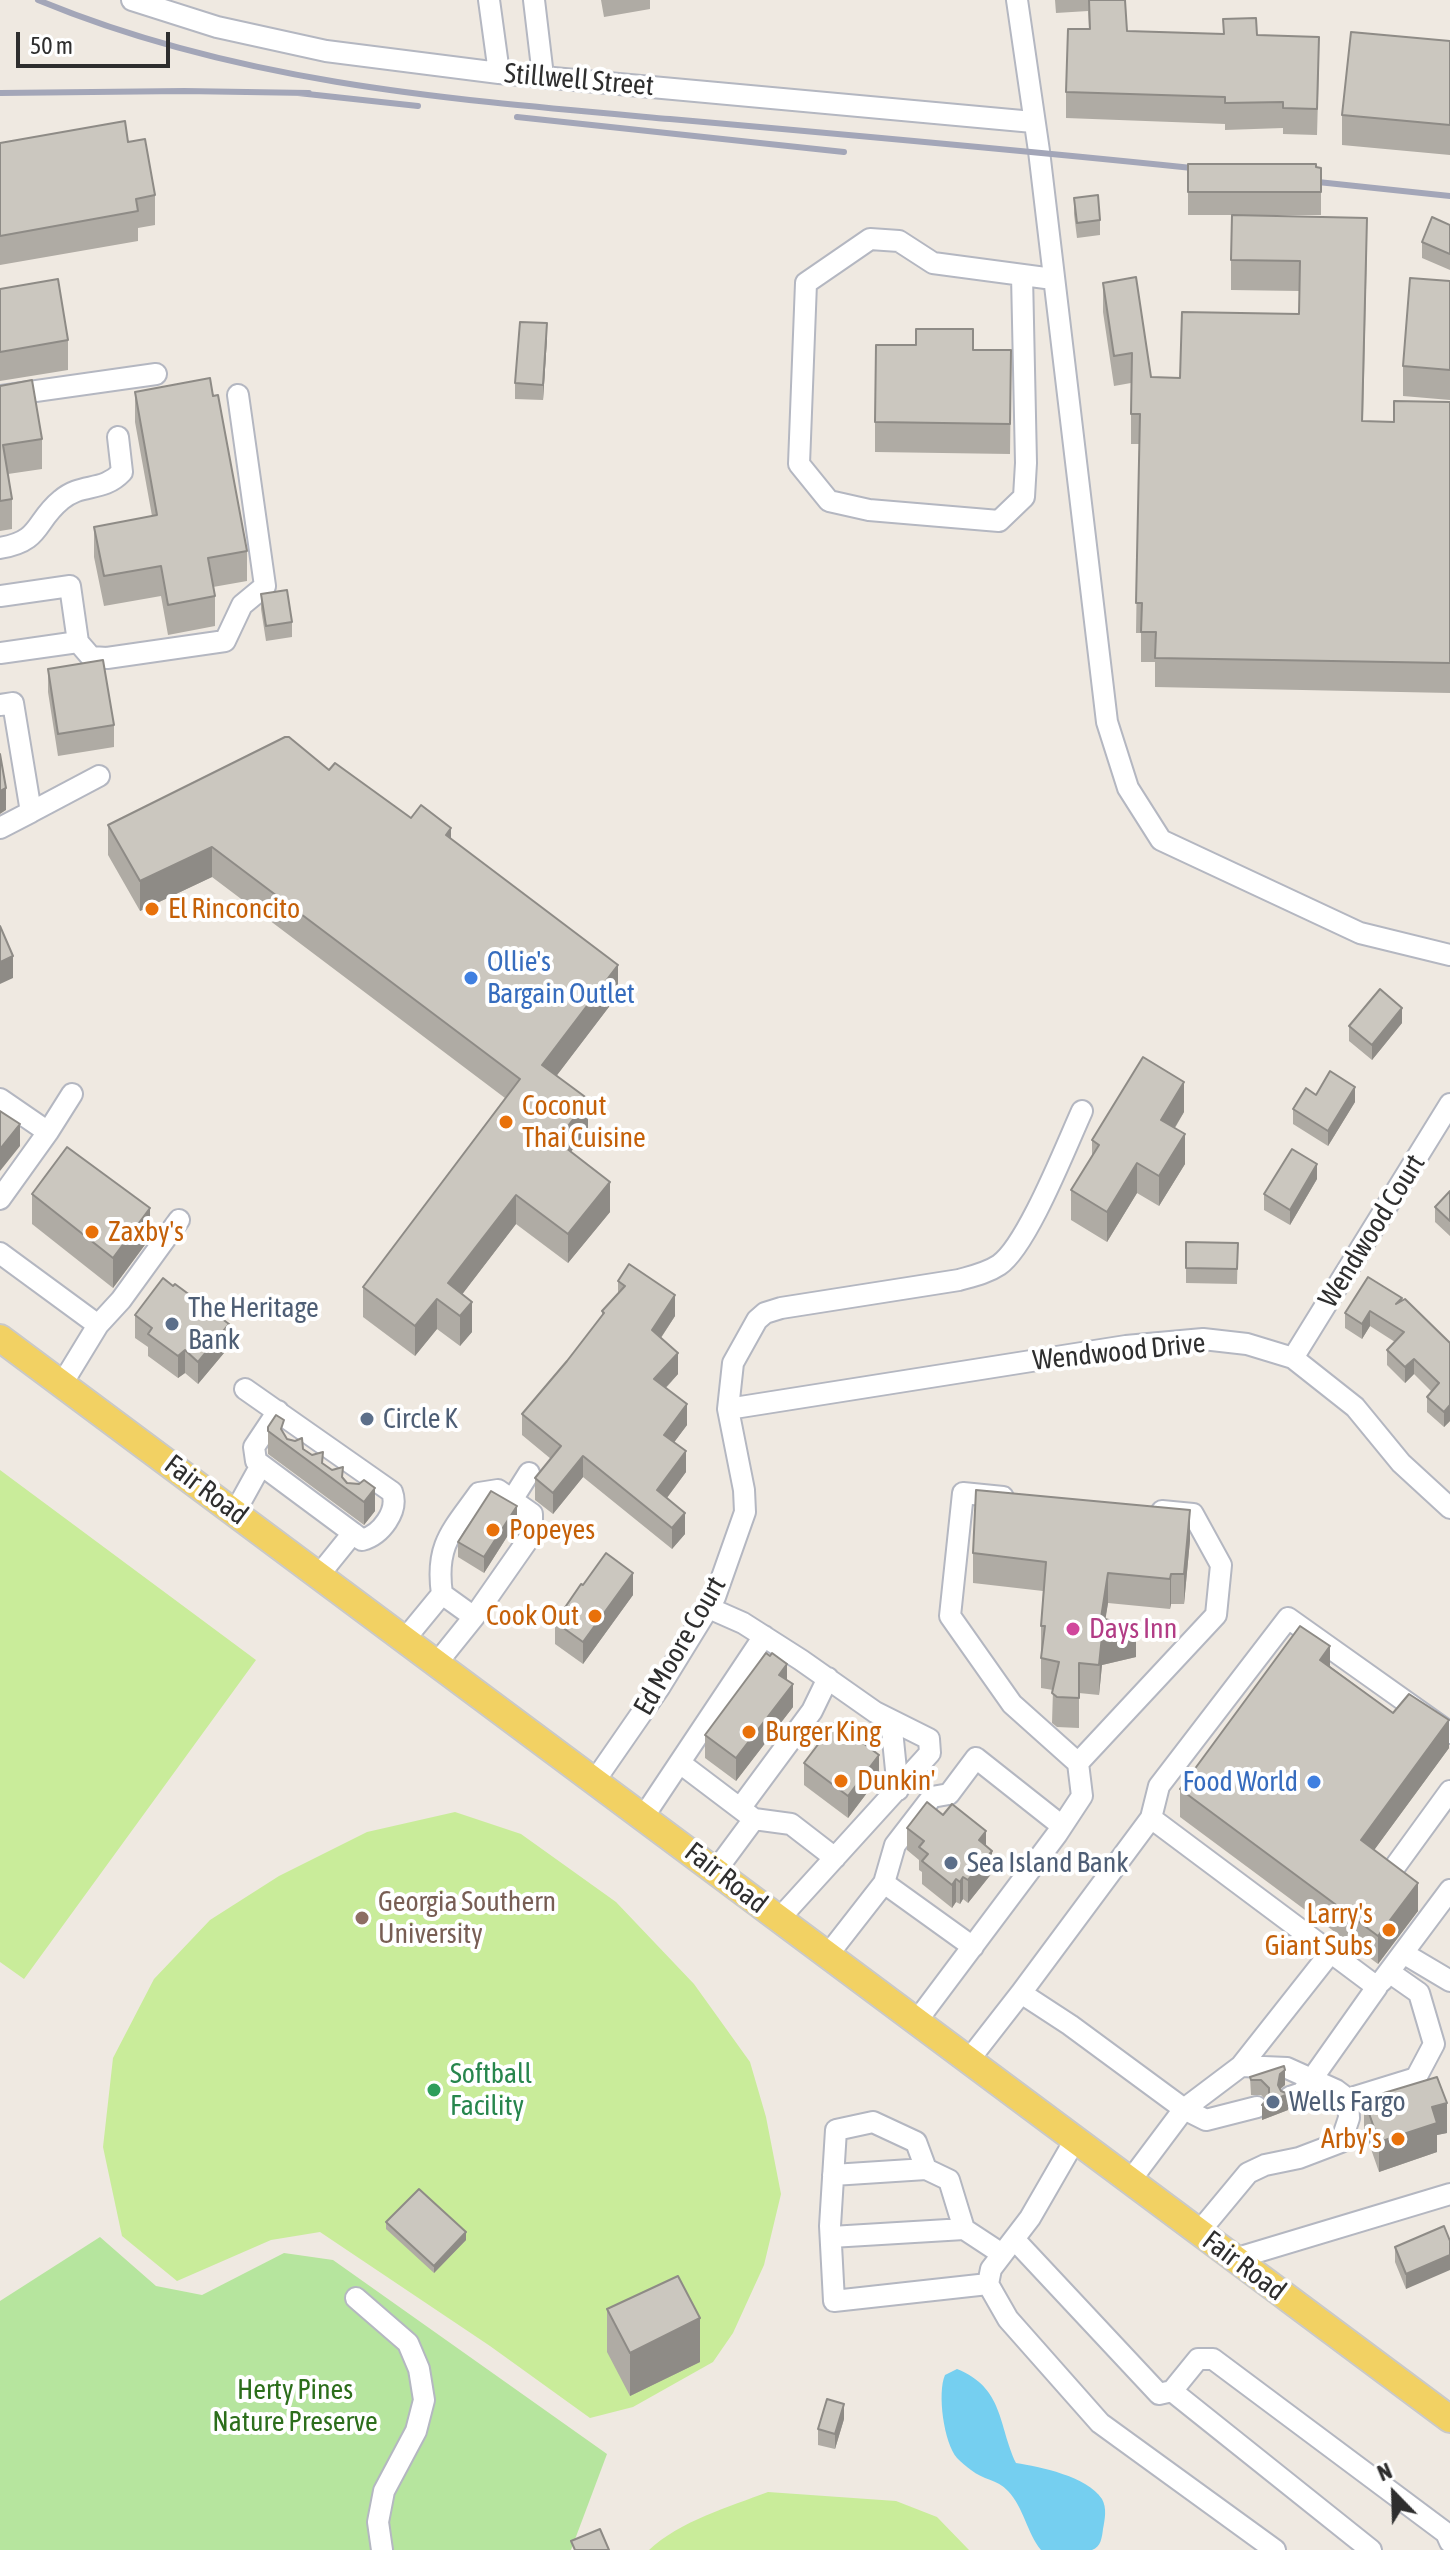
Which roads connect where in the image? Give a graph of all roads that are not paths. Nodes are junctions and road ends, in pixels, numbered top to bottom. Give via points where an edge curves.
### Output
1 (132, 0) edge
2 (489, 0) edge
3 (534, 0) edge
4 (1017, 0) edge
5 (499, 73) junction
6 (543, 76) junction
7 (1033, 122) junction
8 (1022, 275) junction
9 (1053, 279) junction
10 (156, 374) dead end
11 (238, 395) dead end
12 (0, 396) edge
13 (118, 437) dead end
14 (0, 548) edge
15 (0, 596) edge
16 (78, 642) junction
17 (0, 653) edge
18 (0, 705) edge
19 (99, 776) dead end
20 (31, 812) junction
21 (0, 828) edge
22 (1450, 955) edge
23 (72, 1094) dead end
24 (0, 1099) edge
25 (1082, 1111) dead end
26 (1448, 1114) edge
27 (48, 1132) junction
28 (0, 1199) edge
29 (179, 1220) dead end
30 (0, 1253) edge
31 (98, 1325) junction
32 (0, 1338) edge
33 (1293, 1358) junction
34 (62, 1384) junction
35 (245, 1389) dead end
36 (728, 1409) junction
37 (278, 1411) junction
38 (306, 1431) junction
39 (327, 1446) junction
40 (294, 1451) edge
41 (348, 1461) junction
42 (314, 1465) edge
43 (271, 1470) junction
44 (529, 1473) dead end
45 (368, 1475) junction
46 (334, 1480) edge
47 (354, 1495) edge
48 (1024, 1499) edge
49 (512, 1500) junction
50 (1450, 1508) edge
51 (1147, 1510) edge
52 (235, 1512) junction
53 (345, 1523) junction
54 (441, 1557) junction
55 (509, 1567) junction
56 (319, 1575) junction
57 (442, 1594) junction
58 (709, 1608) junction
59 (474, 1617) junction
60 (764, 1636) junction
61 (405, 1639) junction
62 (437, 1663) junction
63 (828, 1678) junction
64 (891, 1720) junction
65 (1450, 1733) edge
66 (680, 1763) junction
67 (1078, 1763) junction
68 (596, 1779) junction
69 (898, 1790) junction
70 (1450, 1791) edge
71 (748, 1813) junction
72 (644, 1816) junction
73 (1151, 1818) junction
74 (1062, 1826) junction
75 (835, 1858) junction
76 (1394, 1868) edge
77 (717, 1869) junction
78 (884, 1883) junction
79 (1450, 1890) edge
80 (779, 1919) junction
81 (973, 1947) junction
82 (1331, 1952) junction
83 (1403, 1953) junction
84 (827, 1956) junction
85 (1383, 1980) junction
86 (1450, 1981) edge
87 (1021, 1993) junction
88 (916, 2022) junction
89 (968, 2061) junction
90 (1241, 2066) junction
91 (1312, 2079) junction
92 (1290, 2097) edge
93 (1348, 2099) junction
94 (1257, 2107) dead end
95 (1184, 2109) junction
96 (1075, 2140) junction
97 (926, 2169) junction
98 (833, 2175) junction
99 (1130, 2181) junction
100 (1450, 2194) edge
101 (964, 2229) junction
102 (1199, 2232) junction
103 (831, 2237) junction
104 (1008, 2246) junction
105 (1234, 2259) junction
106 (988, 2284) junction
107 (356, 2298) dead end
108 (1172, 2391) junction
109 (1450, 2419) edge
110 (1450, 2542) edge
111 (382, 2550) edge
112 (1275, 2550) edge
113 (1371, 2550) edge

1 - 5 street, Stillwell Street via 217,27 326,51
2 - 5 street
3 - 6 street
4 - 7 street
5 - 6 street, Stillwell Street
6 - 7 street, Stillwell Street
7 - 9 street
8 - 8 street via 933,263 899,241 870,239 806,283 799,464 829,501 869,510 999,521 1024,497
8 - 9 street
9 - 22 street via 1107,722 1128,788 1161,840 1360,933
10 - 12 street
11 - 16 street via 265,586 242,605 225,641 107,658 91,657
13 - 14 street via 122,472 111,484 84,488 62,499 32,537
15 - 16 street via 70,586
16 - 17 street
18 - 20 street via 13,703
19 - 20 street
20 - 21 street
23 - 27 street
24 - 27 street
25 - 36 street, Ed Moore Court via 1029,1226 1002,1263 959,1280 765,1313 733,1363
26 - 33 street, Wendwood Court
27 - 28 street
29 - 31 street
30 - 31 street
31 - 34 street
32 - 34 main road, Fair Road
33 - 36 street, Wendwood Drive via 1247,1344 1203,1339 1126,1346
33 - 50 street, Wendwood Drive via 1355,1407 1401,1463
34 - 52 main road, Fair Road
35 - 37 street
36 - 58 street, Ed Moore Court via 745,1512
37 - 38 street
37 - 43 street via 253,1454
38 - 39 street
38 - 40 street
39 - 41 street
39 - 42 street
41 - 45 street
41 - 46 street
43 - 52 street
43 - 53 street
44 - 49 street
45 - 47 street
45 - 53 street via 392,1492 392,1513 377,1533 362,1540
48 - 67 street via 963,1493 950,1616 1012,1704
49 - 54 street via 498,1490 479,1493 446,1539
49 - 55 street via 532,1514 532,1534
51 - 67 street via 1193,1514 1221,1565 1216,1615
52 - 56 main road, Fair Road
53 - 56 street
54 - 55 street via 483,1501 492,1500 520,1517 523,1526 507,1555
54 - 57 street
55 - 59 street
56 - 61 main road, Fair Road
57 - 59 street
57 - 61 street
58 - 60 street
58 - 68 street, Ed Moore Court
59 - 62 street
60 - 63 street
60 - 66 street
61 - 62 main road, Fair Road
62 - 68 main road, Fair Road
63 - 64 street
63 - 71 street
64 - 69 street
64 - 69 street via 929,1739 930,1753
65 - 73 street via 1288,1618 1159,1786
66 - 71 street
66 - 72 street
67 - 74 street via 1082,1796
68 - 72 main road, Fair Road
69 - 75 street
70 - 76 street
71 - 75 street via 791,1824
71 - 77 street
72 - 77 main road, Fair Road
73 - 82 street
73 - 87 street
74 - 78 street via 976,1758 949,1794 932,1797 895,1845
74 - 81 street
75 - 80 street
77 - 80 main road, Fair Road
78 - 81 street
78 - 84 street
79 - 83 street
80 - 84 main road, Fair Road
81 - 88 street
82 - 85 street
82 - 90 street
83 - 85 street
83 - 86 street
84 - 88 main road, Fair Road
85 - 91 street
85 - 93 street via 1419,1993 1434,2044 1416,2078
87 - 89 street
87 - 95 street
88 - 89 main road, Fair Road
89 - 96 main road, Fair Road
90 - 91 street via 1287,2068
90 - 95 street
91 - 92 street via 1302,2093
91 - 93 street
93 - 102 street via 1349,2118 1341,2142 1248,2173
94 - 95 street via 1206,2120
95 - 99 street
96 - 99 main road, Fair Road
96 - 104 street
97 - 98 street
97 - 98 street via 916,2142 873,2122 836,2130
97 - 101 street via 949,2180
98 - 103 street
99 - 102 main road, Fair Road
100 - 105 street
101 - 103 street
101 - 104 street
102 - 105 main road, Fair Road
103 - 106 street via 834,2301
104 - 106 street via 991,2269
104 - 108 street via 1159,2394
105 - 109 main road, Fair Road
106 - 112 street via 1008,2319 1100,2423
107 - 111 street via 408,2343 424,2400 416,2431 384,2491 378,2522
108 - 110 street via 1198,2359 1213,2359 1446,2533
108 - 113 street

